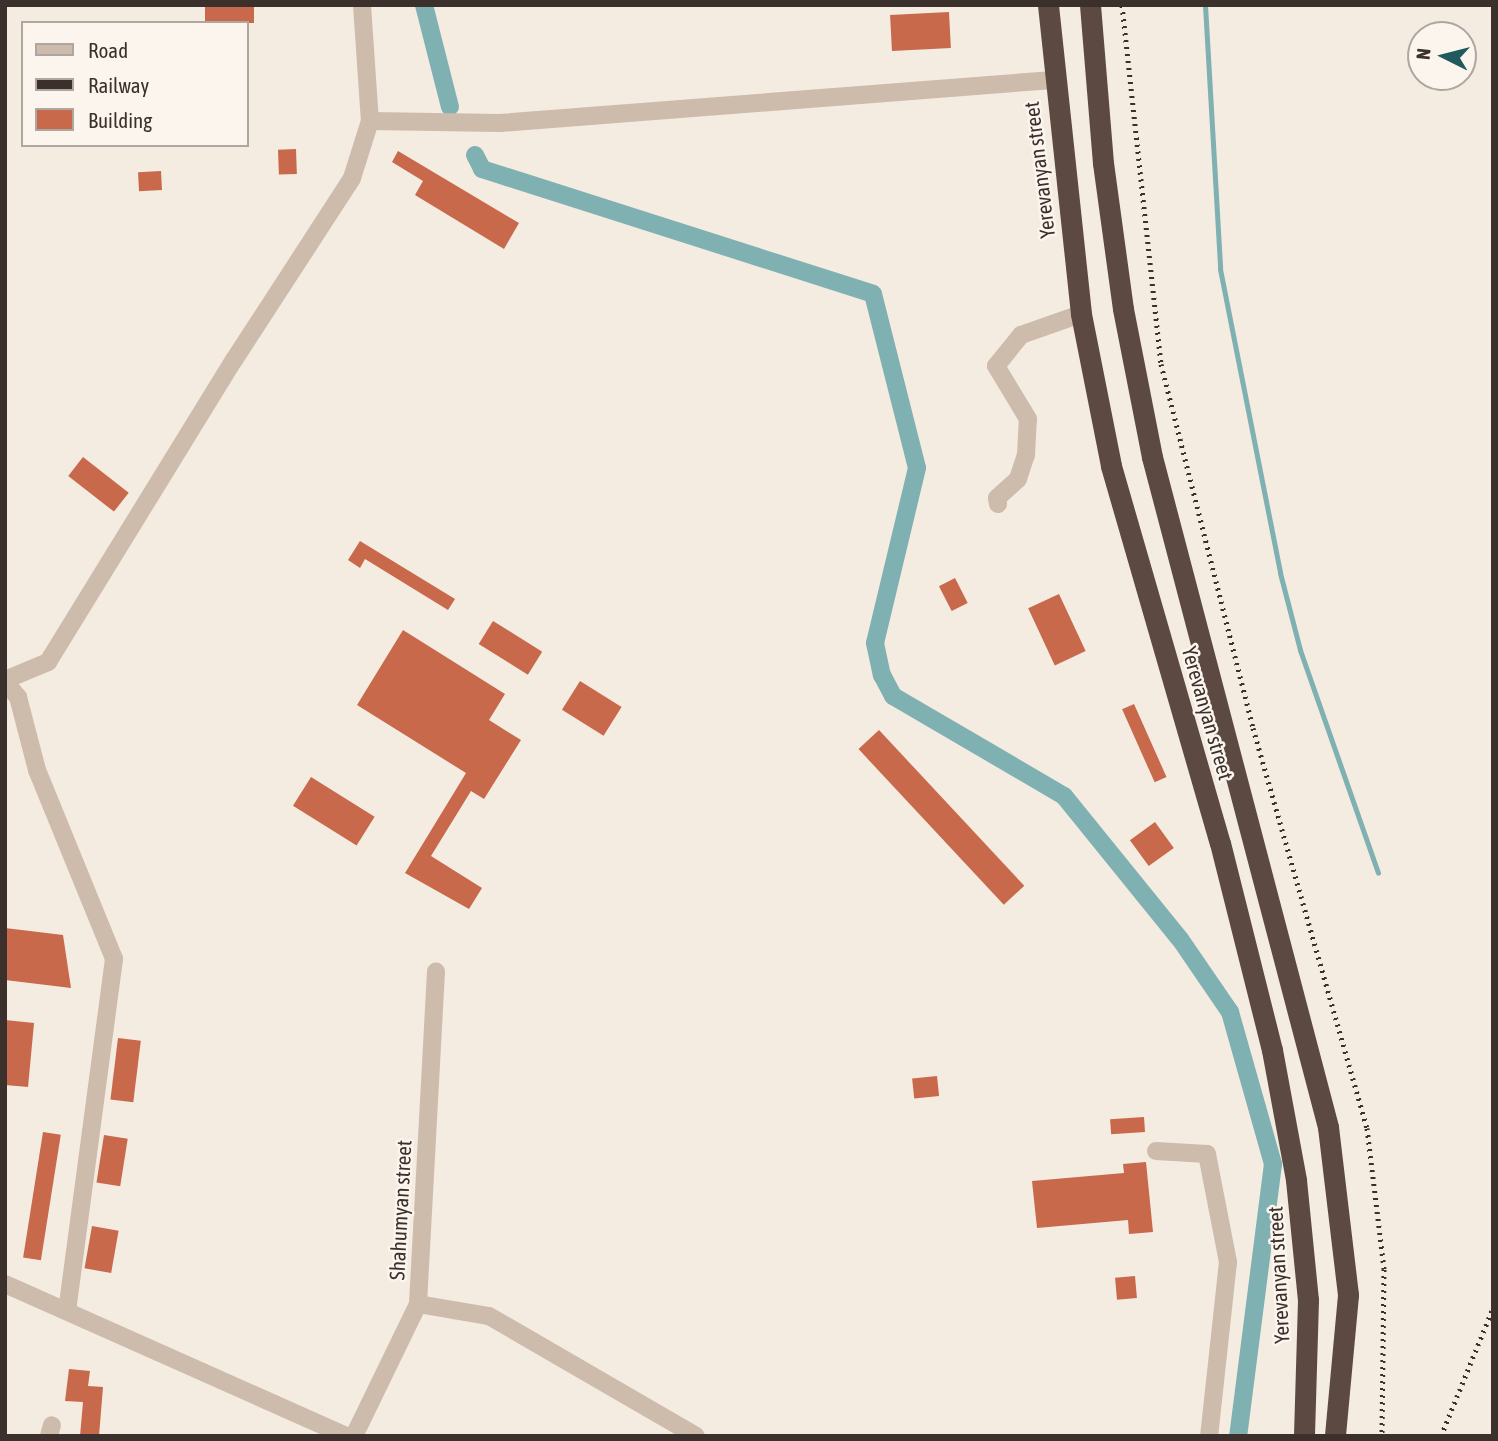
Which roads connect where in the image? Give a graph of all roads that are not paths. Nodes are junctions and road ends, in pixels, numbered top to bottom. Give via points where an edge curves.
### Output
1 (362, 5) edge
2 (1048, 5) edge
3 (1090, 5) edge
4 (1053, 80) junction
5 (370, 121) junction
6 (1081, 314) junction
7 (998, 504) dead end
8 (5, 681) edge
9 (436, 971) dead end
10 (1156, 1151) dead end
11 (5, 1284) edge
12 (418, 1304) junction
13 (67, 1311) junction
14 (347, 1436) edge
15 (354, 1436) edge
16 (696, 1436) edge
17 (1209, 1436) edge
18 (1304, 1436) edge
19 (1335, 1436) edge

1 - 5 street
2 - 4 highway, Yerevanyan street
3 - 19 highway, Yerevanyan street via 1116,256 1152,457 1328,1127 1348,1295
4 - 5 street via 500,123
4 - 6 highway, Yerevanyan street
5 - 8 street via 352,178 48,662
6 - 7 street via 1021,335 996,366 1028,419 1026,455 1018,479 997,498
6 - 18 highway, Yerevanyan street via 1111,466 1220,843 1272,1050 1296,1180 1308,1300
8 - 13 street via 18,697 37,770 114,959
9 - 12 street, Shahumyan street
10 - 17 street via 1207,1154 1228,1262
11 - 13 street
12 - 15 street, Shahumyan street
12 - 16 street via 489,1316
13 - 14 street

